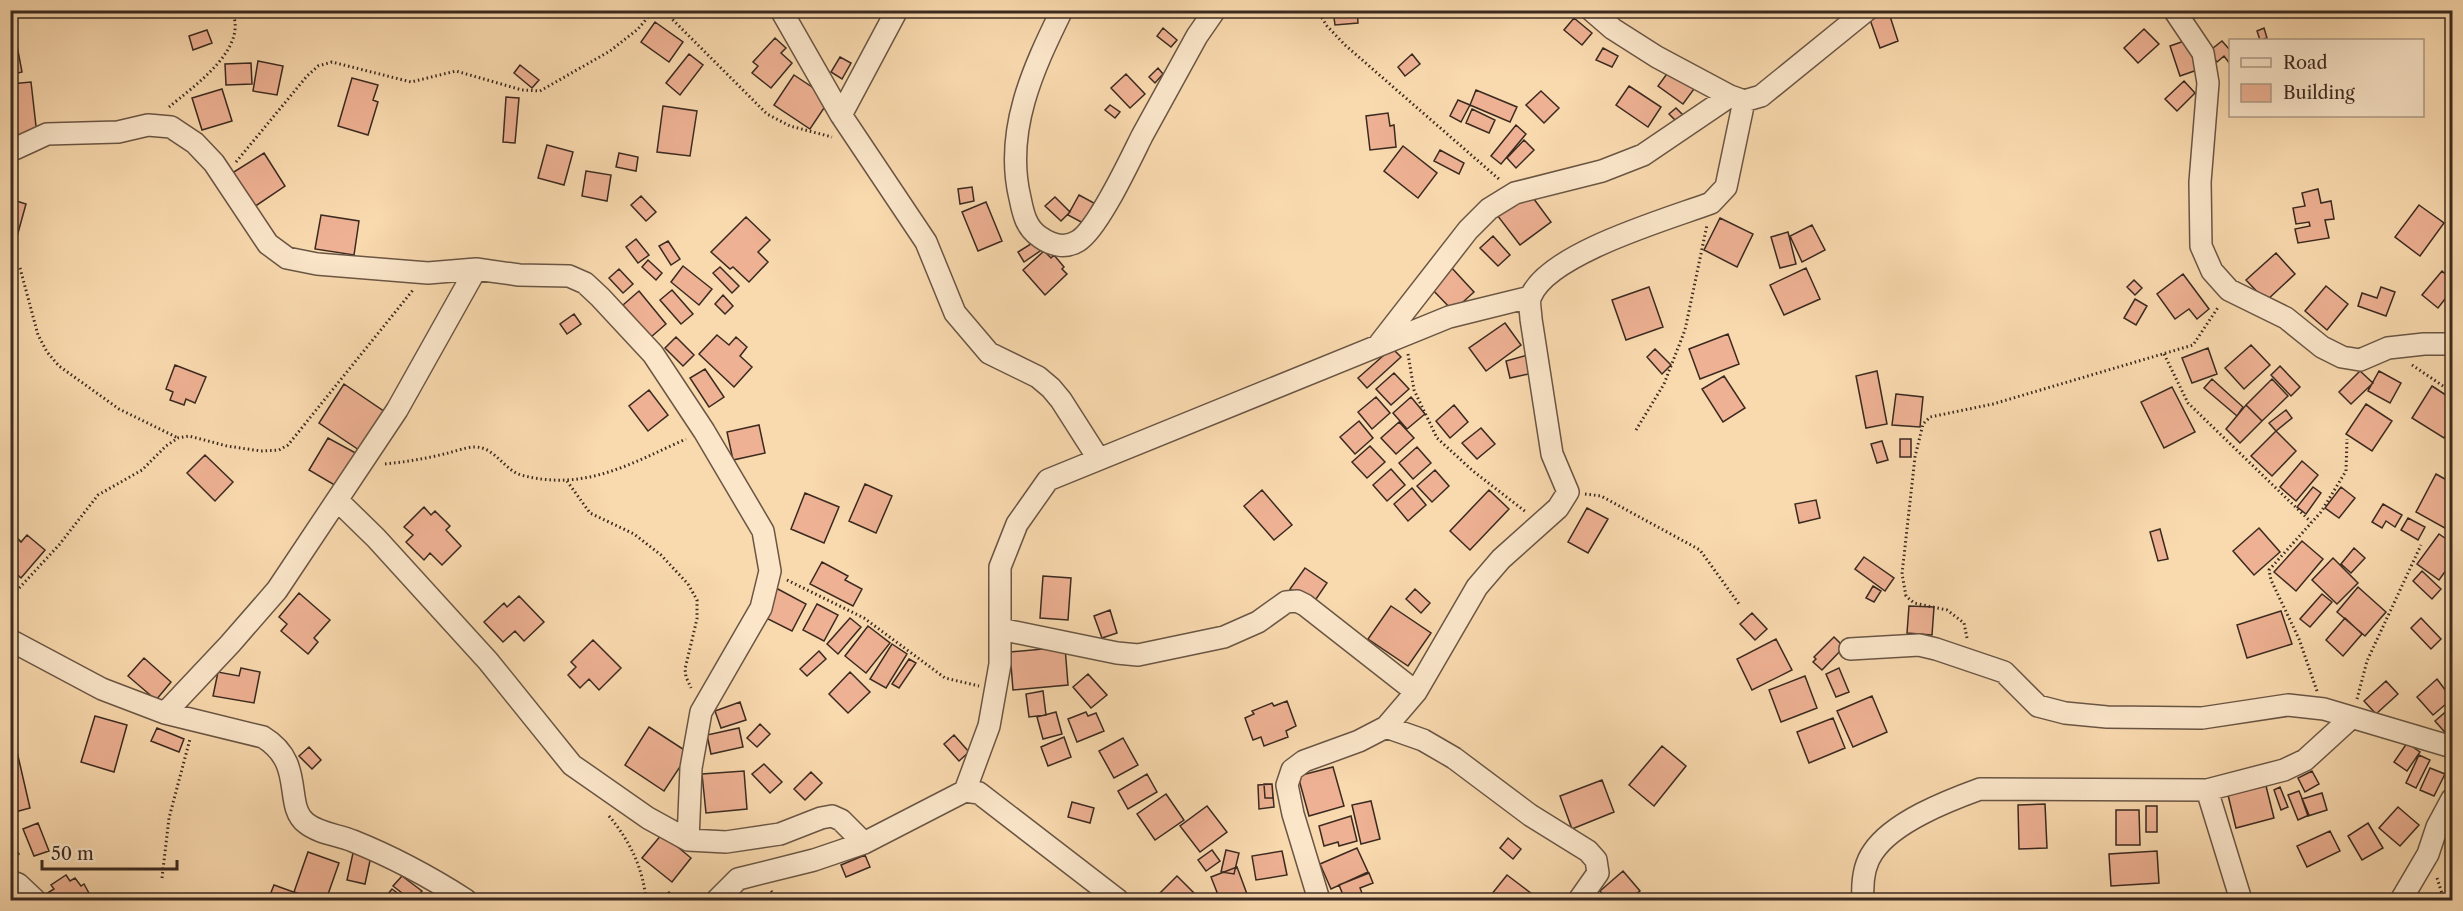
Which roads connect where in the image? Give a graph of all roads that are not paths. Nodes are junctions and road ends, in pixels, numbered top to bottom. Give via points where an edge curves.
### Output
1 (782, 10) edge
2 (897, 10) edge
3 (1062, 10) edge
4 (1215, 10) edge
5 (1591, 10) edge
6 (1867, 10) edge
7 (2174, 10) edge
8 (1737, 99) junction
9 (841, 115) junction
10 (10, 151) edge
11 (476, 269) junction
12 (1530, 297) junction
13 (1380, 344) junction
14 (2452, 344) edge
15 (1098, 458) junction
16 (337, 500) junction
17 (1000, 629) junction
18 (10, 640) edge
19 (1850, 649) dead end
20 (1416, 692) junction
21 (165, 713) junction
22 (2351, 718) junction
23 (1386, 727) junction
24 (2452, 747) edge
25 (2207, 790) junction
26 (965, 791) junction
27 (2452, 799) edge
28 (688, 840) junction
29 (864, 843) junction
30 (10, 881) edge
31 (35, 900) edge
32 (466, 900) edge
33 (717, 900) edge
34 (1119, 900) edge
35 (1319, 900) edge
36 (1579, 900) edge
37 (1863, 900) edge
38 (2241, 900) edge
39 (2401, 900) edge

1 - 9 street
2 - 9 street
3 - 4 street via 1024,98 1015,180 1025,219 1034,233 1050,244 1065,246 1079,241 1101,213
5 - 8 street via 1613,30
6 - 8 street via 1761,96
7 - 14 street via 2203,53 2208,82 2200,182 2201,246 2212,271 2229,290 2286,318 2342,357 2360,360 2388,348
8 - 12 street via 1726,187 1711,203 1585,250 1546,277
8 - 13 street via 1643,155 1602,171 1515,193 1489,208
9 - 15 street via 926,242 955,313 989,353 1038,377 1051,388
10 - 11 street via 47,134 118,132 148,125 171,127 195,143 224,177 268,243 287,258 428,273
11 - 16 street via 397,411
11 - 28 street via 569,276 585,284 653,354 763,531 770,571 761,608 701,712 690,768
12 - 13 street via 1449,317
12 - 20 street via 1551,454 1568,492 1558,508 1501,559 1477,587
13 - 15 street
15 - 17 street via 1048,480 1017,524 1000,567
16 - 21 street via 277,590
16 - 28 street via 488,661 572,765 648,818
17 - 20 street via 1138,655 1224,637 1258,622 1286,602 1297,601
17 - 26 street via 1000,664 989,726
18 - 21 street via 102,689
19 - 22 street via 1919,645 1981,663 2004,672 2038,706 2065,713 2202,718 2288,705 2324,709
20 - 23 street
21 - 32 street via 263,737 276,745 287,760 298,814 304,822 430,877
22 - 24 street
22 - 25 street via 2305,760 2284,770
23 - 35 street via 1304,761 1292,770 1287,785 1293,814
23 - 36 street via 1423,740 1454,758 1530,815 1588,851 1596,860 1598,873
25 - 37 street via 1980,789 1909,821 1882,840 1866,867
25 - 38 street
26 - 29 street
26 - 34 street via 979,793
27 - 39 street via 2428,854
28 - 29 street via 756,840 832,816
29 - 33 street via 738,879
30 - 31 street

